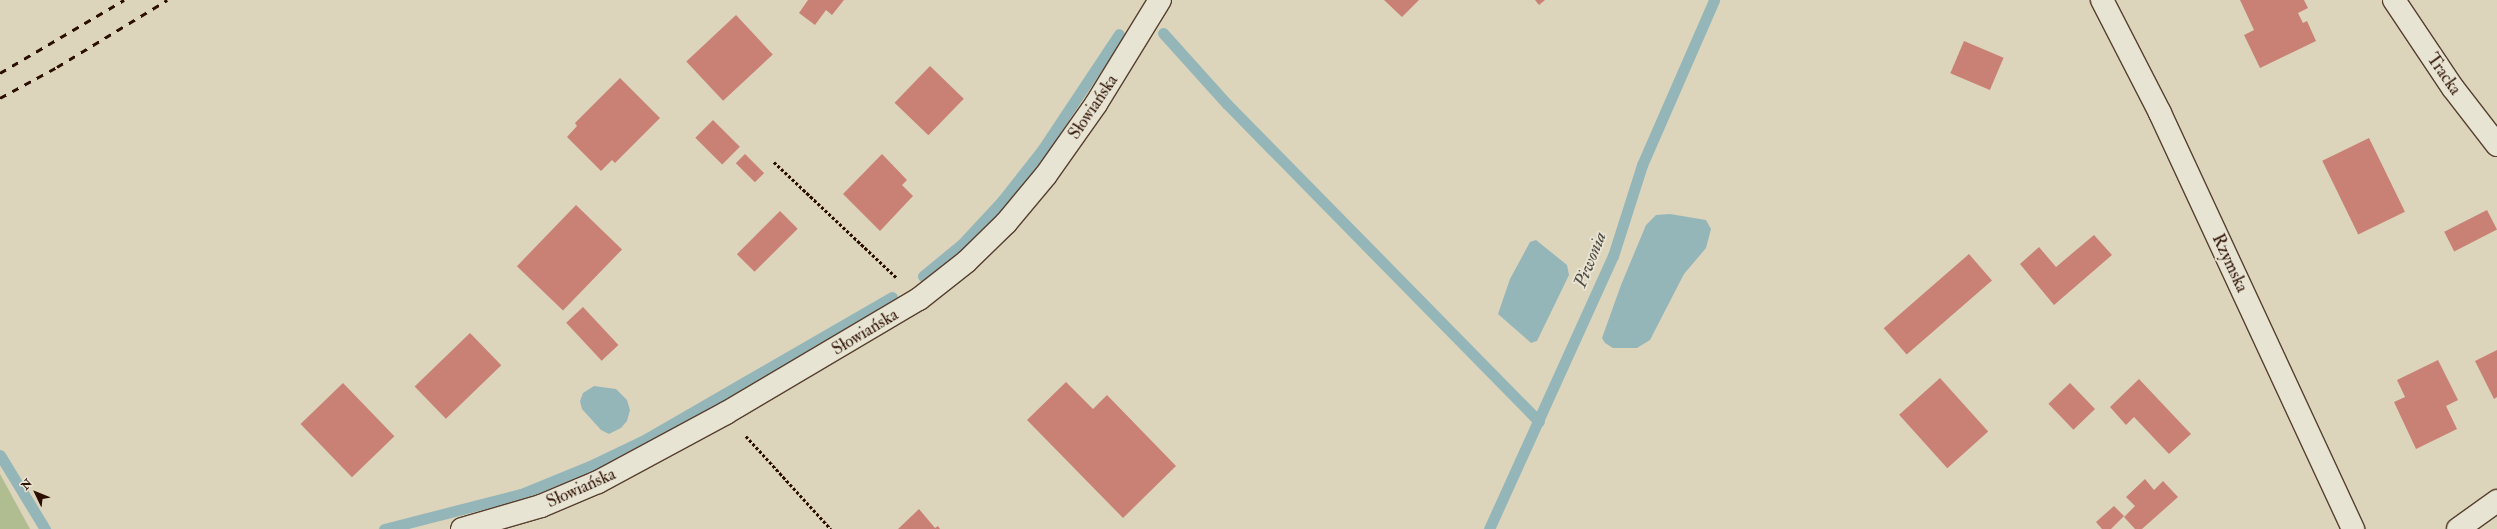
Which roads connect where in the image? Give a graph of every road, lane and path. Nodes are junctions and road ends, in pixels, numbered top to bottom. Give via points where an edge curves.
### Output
1 (1160, 0) edge
2 (2102, 0) edge
3 (2394, 0) edge
4 (2497, 145) edge
5 (774, 162) dead end
6 (919, 299) junction
7 (726, 413) junction
8 (2497, 501) edge
9 (462, 529) edge
10 (831, 529) edge
11 (2353, 529) edge
12 (2458, 529) edge

1 - 6 street, Słowiańska via 1096,104 1041,181 1006,223 966,262
2 - 11 street, Rzymska via 2160,112
3 - 4 street, Tracka via 2453,88
5 - 6 path
6 - 7 street, Słowiańska
7 - 9 street, Słowiańska via 598,482 541,506
7 - 10 path
8 - 12 street

